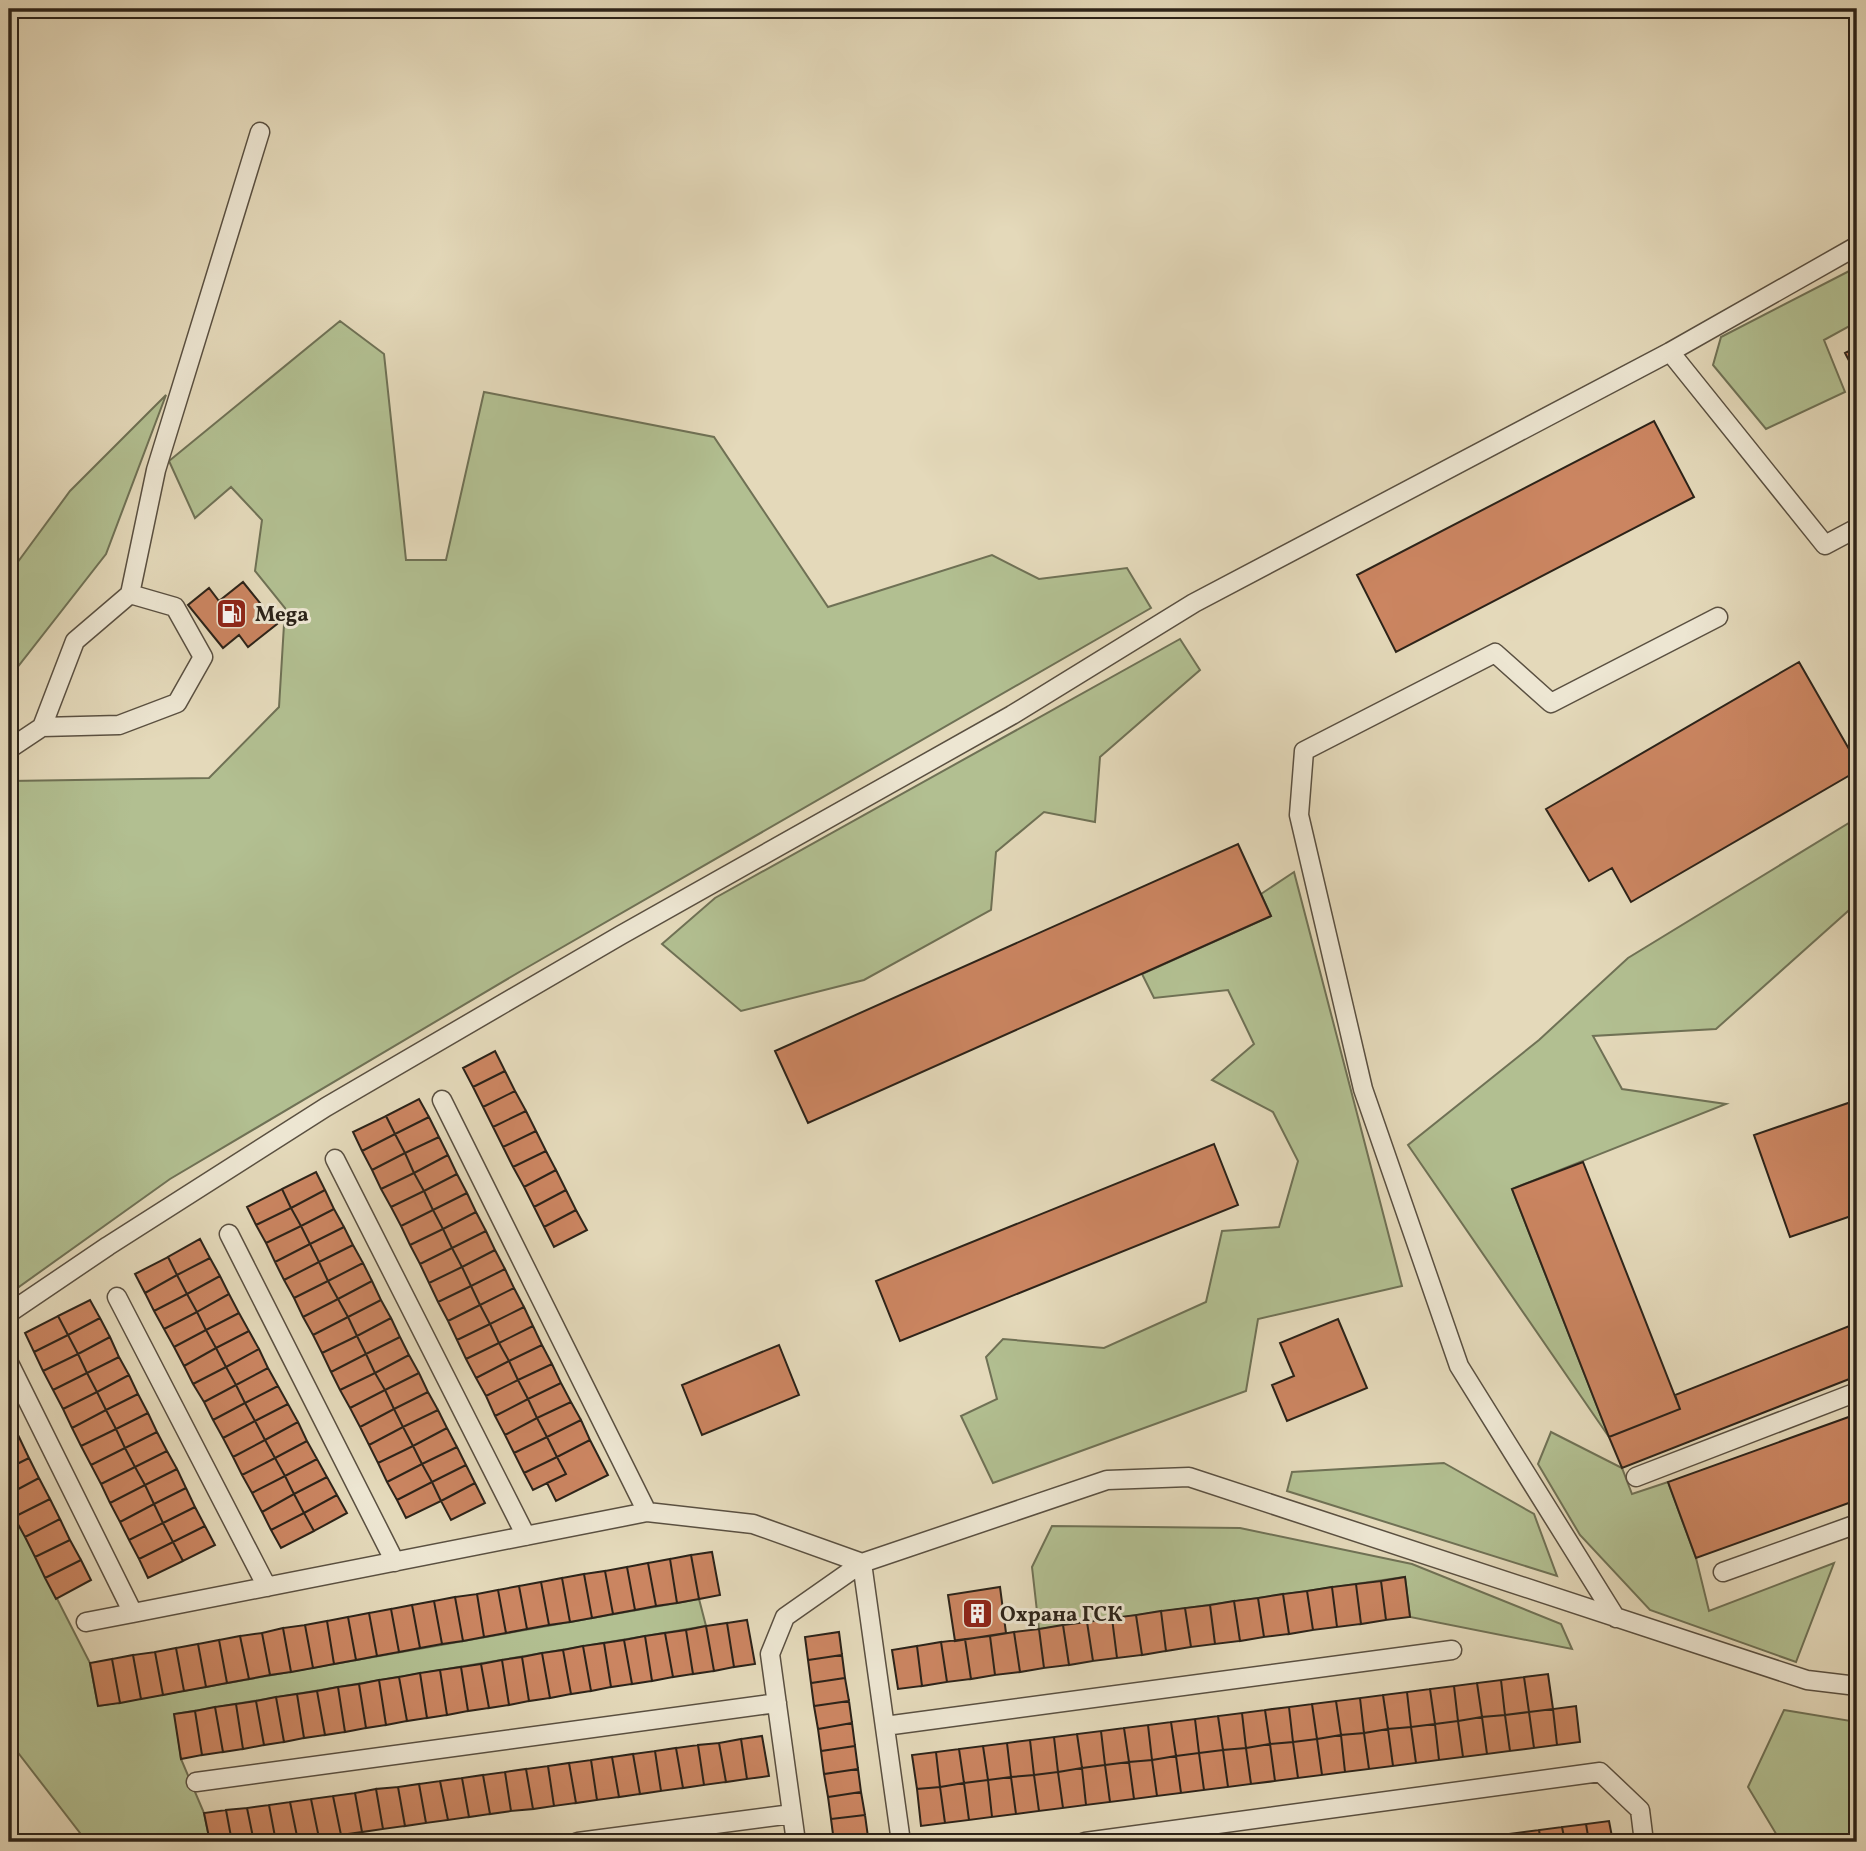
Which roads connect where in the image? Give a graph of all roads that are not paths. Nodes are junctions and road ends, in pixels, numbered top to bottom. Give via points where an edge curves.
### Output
1 (260, 132) dead end
2 (1857, 246) edge
3 (1670, 352) junction
4 (1857, 528) edge
5 (130, 594) junction
6 (1718, 617) dead end
7 (42, 727) junction
8 (9, 749) edge
9 (442, 1100) dead end
10 (335, 1159) dead end
11 (229, 1234) dead end
12 (117, 1297) dead end
13 (9, 1313) edge
14 (9, 1363) edge
15 (1857, 1392) edge
16 (1636, 1477) dead end
17 (647, 1513) junction
18 (1857, 1524) edge
19 (526, 1536) junction
20 (395, 1562) junction
21 (862, 1563) junction
22 (1723, 1572) dead end
23 (267, 1587) junction
24 (133, 1613) junction
25 (1616, 1618) junction
26 (86, 1622) dead end
27 (1452, 1650) dead end
28 (1857, 1686) edge
29 (777, 1703) junction
30 (885, 1726) junction
31 (196, 1782) dead end
32 (792, 1814) junction
33 (578, 1842) edge
34 (796, 1842) edge
35 (901, 1842) edge
36 (1085, 1842) edge
37 (1644, 1842) edge

1 - 5 lane via 156,470
2 - 3 lane
3 - 4 lane via 1825,545
3 - 13 lane via 1194,603 1012,715 326,1107
5 - 7 lane via 75,641
5 - 7 lane via 175,607 203,657 177,703 119,725
6 - 25 lane via 1551,703 1495,653 1304,751 1299,815 1363,1089 1459,1366
7 - 8 lane
9 - 17 lane
10 - 19 lane
11 - 20 lane
12 - 23 lane
14 - 24 lane
15 - 16 lane
17 - 19 lane
17 - 21 lane via 753,1524
18 - 22 lane
19 - 20 lane
20 - 23 lane
21 - 25 lane via 1107,1480 1189,1477
21 - 29 lane via 785,1616 770,1654
21 - 30 lane
23 - 24 lane
24 - 26 lane
25 - 28 lane via 1807,1680
27 - 30 lane
29 - 31 lane
29 - 32 lane
30 - 35 lane
32 - 33 lane
32 - 34 lane
36 - 37 lane via 1600,1772 1640,1810

